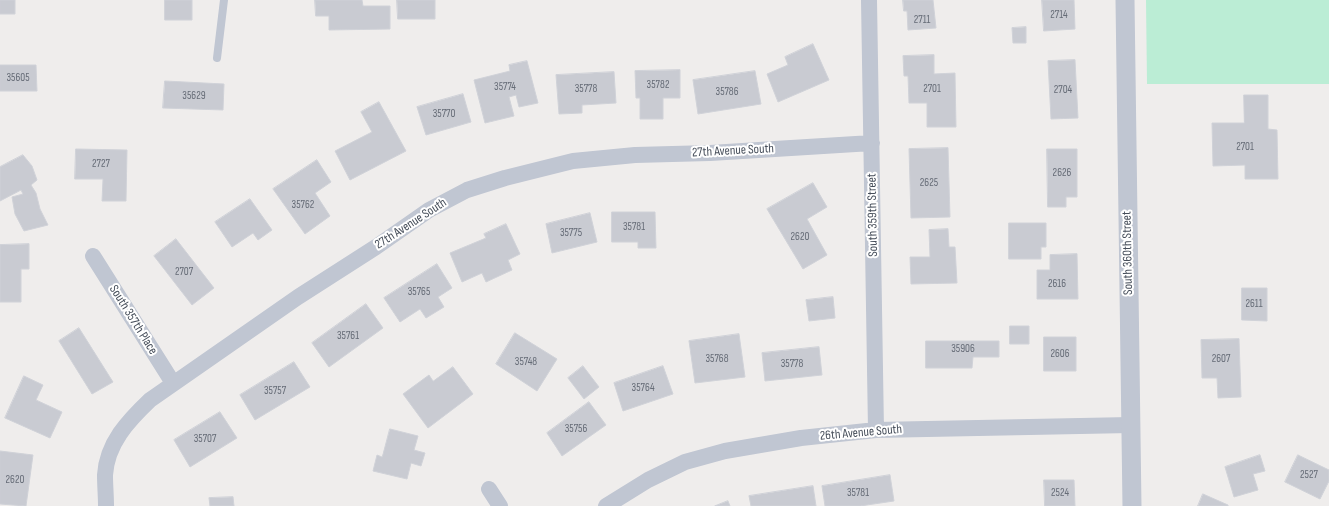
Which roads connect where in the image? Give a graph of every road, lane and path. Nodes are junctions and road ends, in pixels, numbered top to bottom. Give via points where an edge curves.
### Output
1 (224, 0) edge
2 (869, 0) edge
3 (1125, 0) edge
4 (217, 58) dead end
5 (872, 143) junction
6 (93, 256) dead end
7 (173, 383) junction
8 (1131, 425) junction
9 (876, 430) junction
10 (490, 489) dead end
11 (106, 506) edge
12 (500, 506) edge
13 (606, 506) edge
14 (1132, 506) edge

1 - 4 lane
2 - 5 street, South 359th Street
3 - 8 street, South 360th Street
5 - 7 street, 27th Avenue South via 635,155 573,161 467,190 429,210
5 - 9 street, South 359th Street
6 - 7 street, South 357th Place
7 - 11 street, 27th Avenue South via 145,404 118,436 109,454 105,474
8 - 9 street, 26th Avenue South
8 - 14 street, South 360th Street
9 - 13 street, 26th Avenue South via 725,450 685,462 648,480
10 - 12 street

